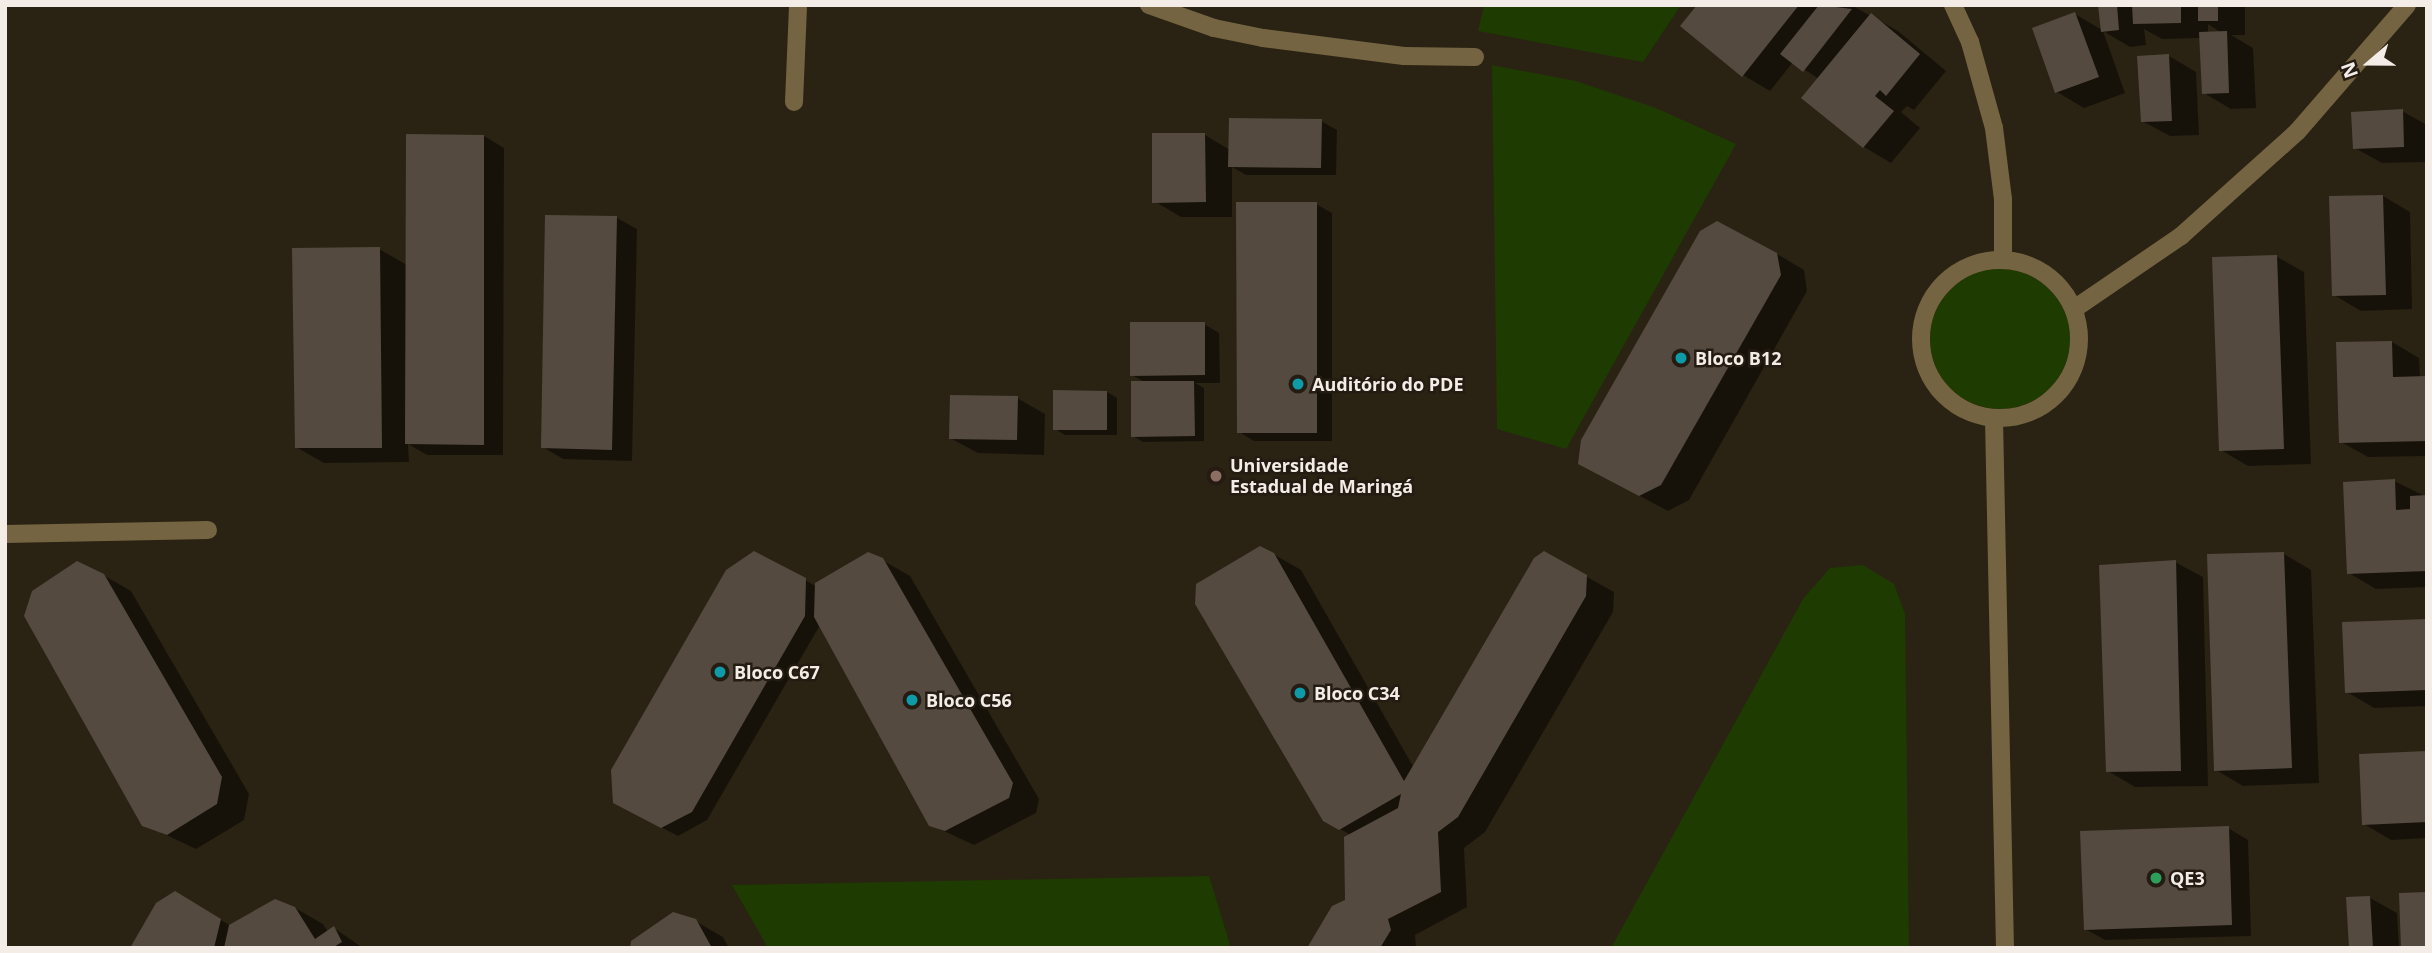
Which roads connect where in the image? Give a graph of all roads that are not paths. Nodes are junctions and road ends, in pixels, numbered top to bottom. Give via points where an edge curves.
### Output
1 (798, 5) edge
2 (1149, 5) edge
3 (1953, 5) edge
4 (2407, 5) edge
5 (1475, 57) dead end
6 (794, 102) dead end
7 (2003, 258) junction
8 (2074, 309) junction
9 (1994, 419) junction
10 (208, 530) dead end
11 (5, 534) edge
12 (2005, 948) edge

1 - 6 lane
2 - 5 lane via 1214,28 1276,40 1404,56
3 - 7 lane via 1970,42 1994,128 2003,199
4 - 8 lane via 2297,132 2181,236
7 - 8 lane via 2046,273
7 - 9 lane via 1955,273 1936,290 1921,331 1926,367 1937,387 1952,403
8 - 9 lane via 2079,355 2057,396 2017,417
9 - 12 lane
10 - 11 lane

